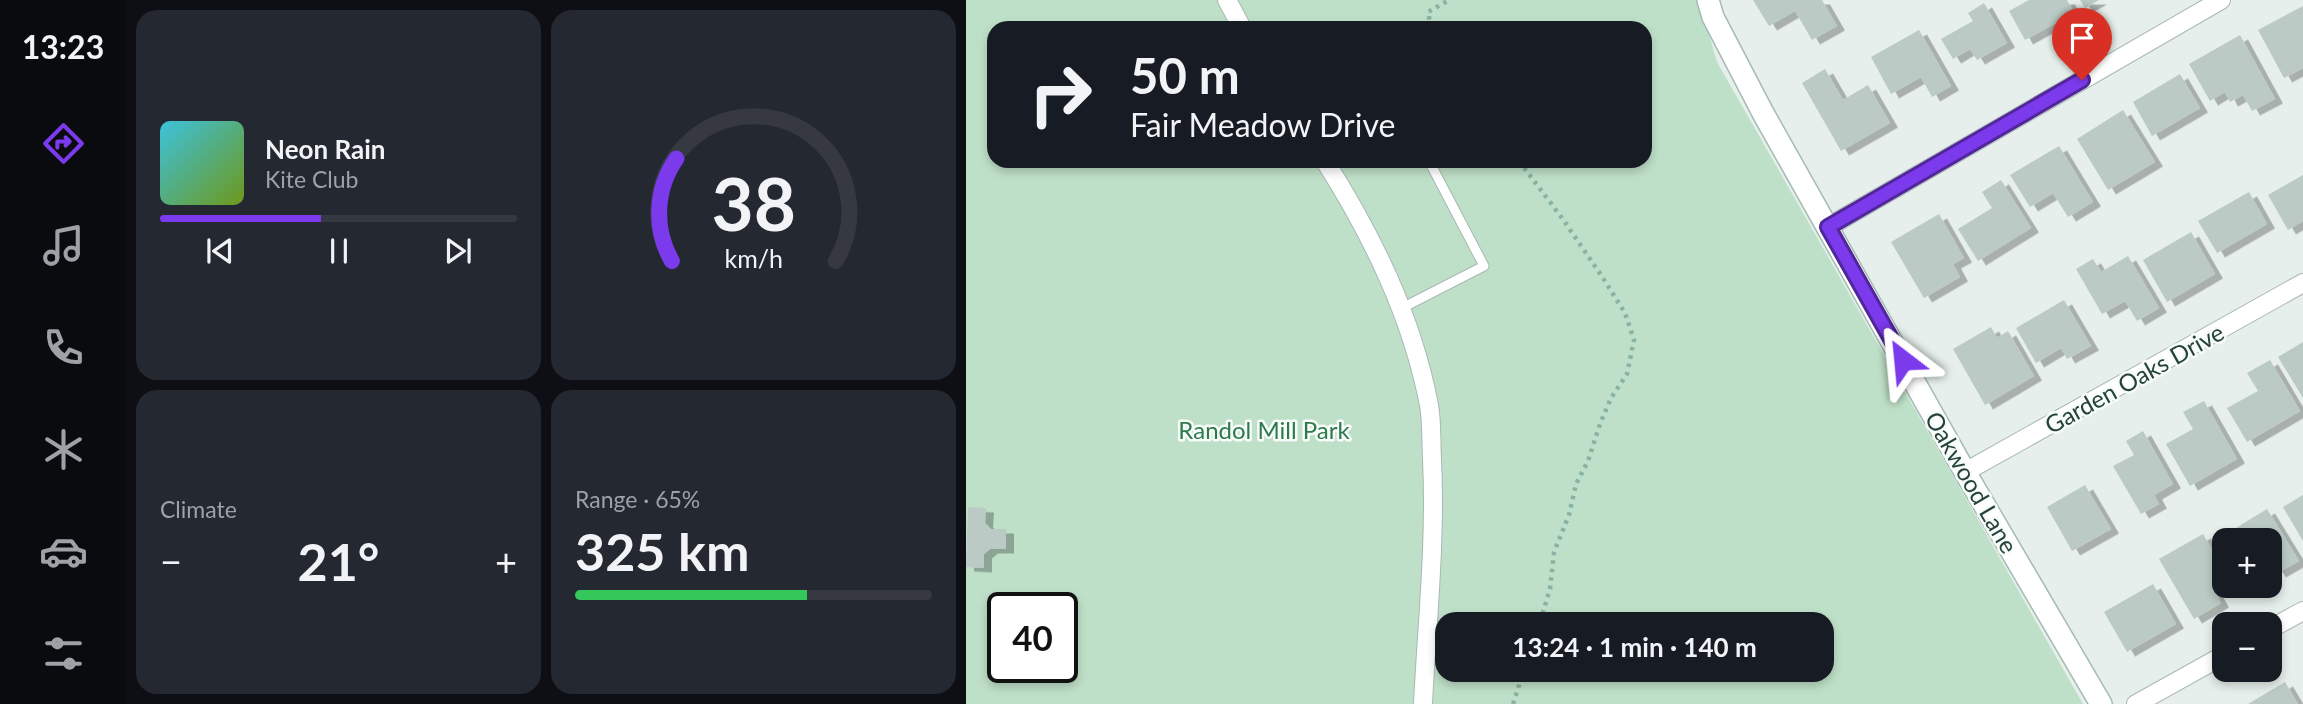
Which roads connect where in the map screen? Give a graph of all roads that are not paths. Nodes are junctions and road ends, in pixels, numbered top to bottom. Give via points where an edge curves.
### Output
1 (1227, 0) edge
2 (1708, 0) edge
3 (2221, 0) edge
4 (1238, 21) edge
5 (1334, 168) edge
6 (1433, 168) edge
7 (1828, 227) junction
8 (2303, 284) edge
9 (1402, 308) junction
10 (1965, 472) junction
11 (2303, 611) edge
12 (2282, 622) edge
13 (2212, 662) edge
14 (1423, 704) edge
15 (2101, 704) edge
16 (2136, 704) edge

1 - 4 street
2 - 7 street, Oakwood Lane via 1763,113
3 - 7 street
5 - 9 street
6 - 9 lane via 1484,266
7 - 10 street, Oakwood Lane
8 - 10 street, Garden Oaks Drive
9 - 14 street via 1430,408 1434,494
10 - 15 street, Oakwood Lane
11 - 12 street
13 - 16 street

